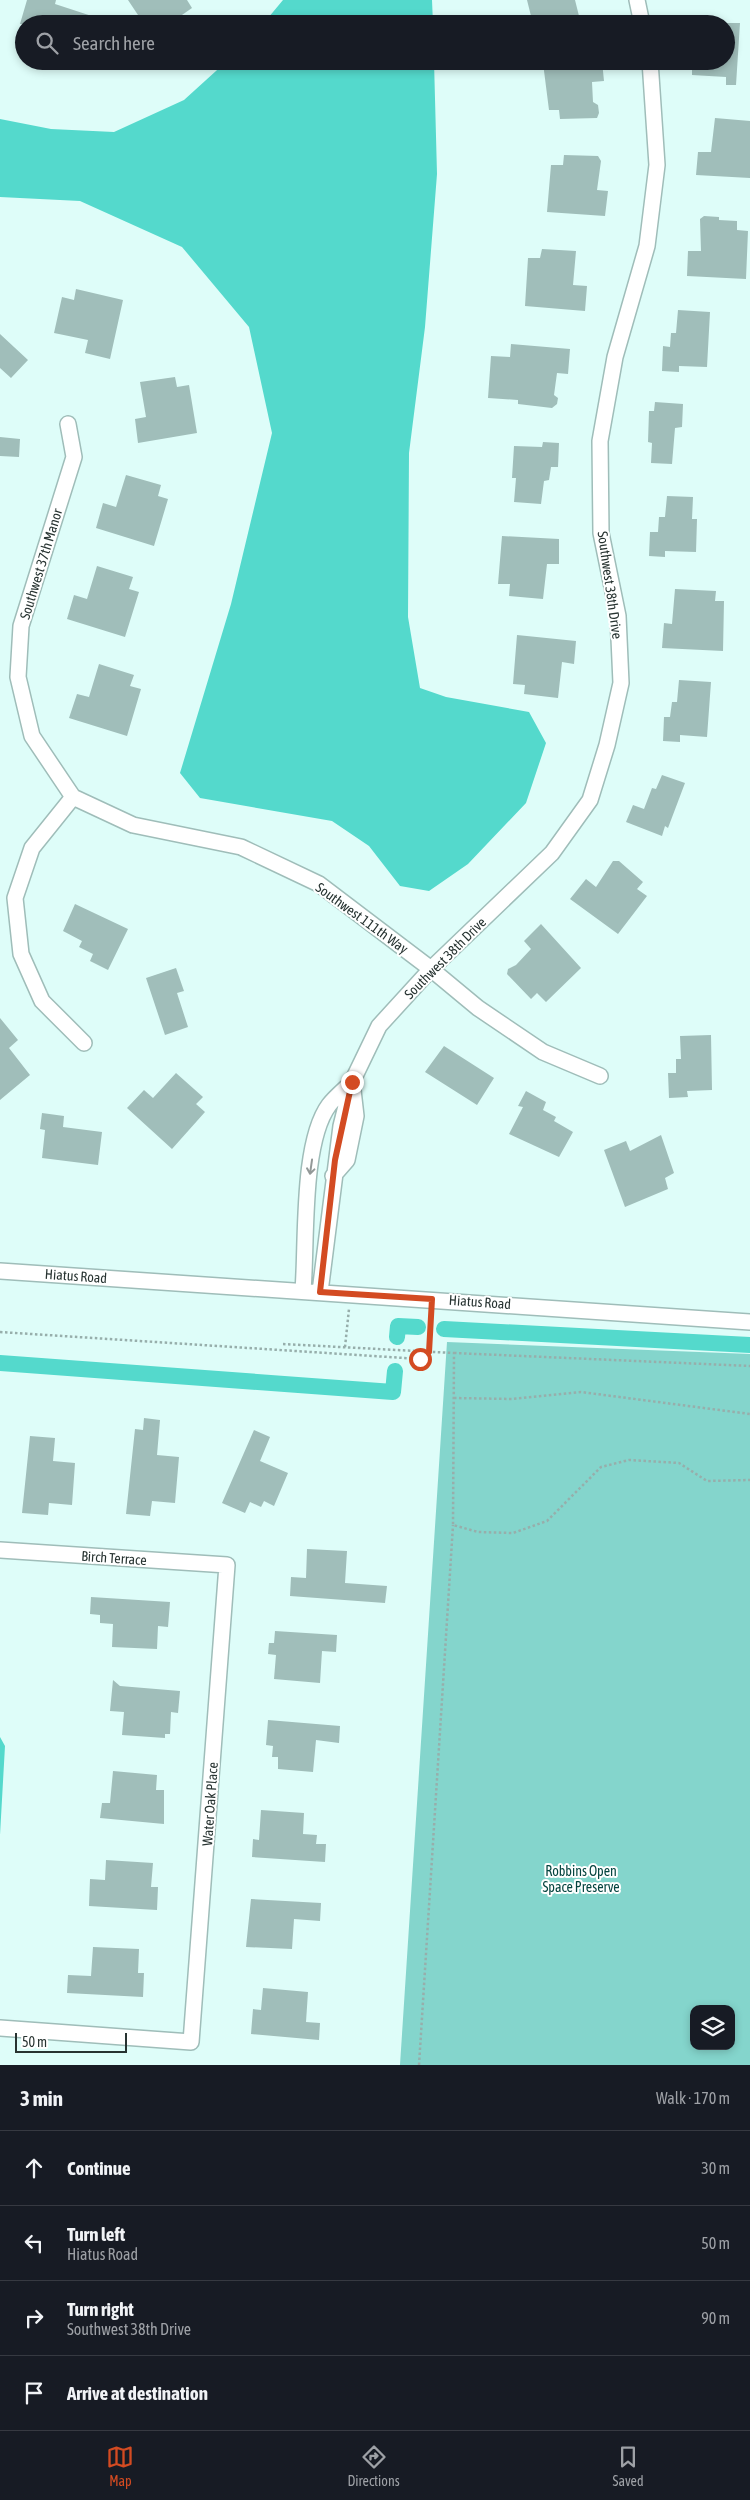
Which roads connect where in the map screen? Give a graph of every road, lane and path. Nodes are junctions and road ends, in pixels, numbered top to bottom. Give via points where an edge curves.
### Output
1 (637, 0) edge
2 (640, 15) edge
3 (651, 70) edge
4 (68, 424) dead end
5 (73, 797) junction
6 (431, 968) junction
7 (84, 1043) dead end
8 (600, 1076) dead end
9 (352, 1082) junction
10 (0, 1271) edge
11 (303, 1290) junction
12 (320, 1292) junction
13 (432, 1299) junction
14 (349, 1307) dead end
15 (750, 1322) edge
16 (0, 1332) edge
17 (283, 1344) dead end
18 (345, 1347) junction
19 (429, 1352) junction
20 (454, 1353) junction
21 (750, 1366) edge
22 (454, 1398) junction
23 (750, 1414) edge
24 (750, 1480) edge
25 (453, 1525) junction
26 (0, 1550) edge
27 (227, 1565) joint
28 (0, 2028) edge
29 (419, 2065) edge

1 - 2 street
3 - 6 street, Southwest 38th Drive via 657,165 647,246 615,357 600,441 601,533 618,616 621,682 607,745 590,800 552,853
4 - 5 street, Southwest 37th Manor via 74,457 21,626 18,678 32,736
5 - 6 street, Southwest 111th Way via 132,825 241,847 319,884
5 - 7 street via 32,848 15,898 21,954 42,1001
6 - 8 street, Southwest 111th Way via 478,1008 543,1052
6 - 9 street, Southwest 38th Drive via 379,1026
9 -> 11 street, Southwest 38th Drive via 329,1105 316,1135 309,1181
9 - 12 street, Southwest 38th Drive via 333,1176
10 - 11 street, Hiatus Road
11 - 12 street, Hiatus Road
12 - 13 street, Hiatus Road
13 - 15 street, Hiatus Road
13 - 19 path
14 - 18 path
16 - 19 path via 420,1359
17 - 18 path
18 - 19 path
19 - 20 path
20 - 21 path
20 - 22 path
22 - 23 path via 512,1399 581,1392
22 - 25 path
24 - 25 path via 707,1481 679,1463 629,1460 600,1466 547,1522 513,1532 478,1532
25 - 29 path
26 - 27 street, Birch Terrace
27 - 28 street, Water Oak Place via 191,2042

